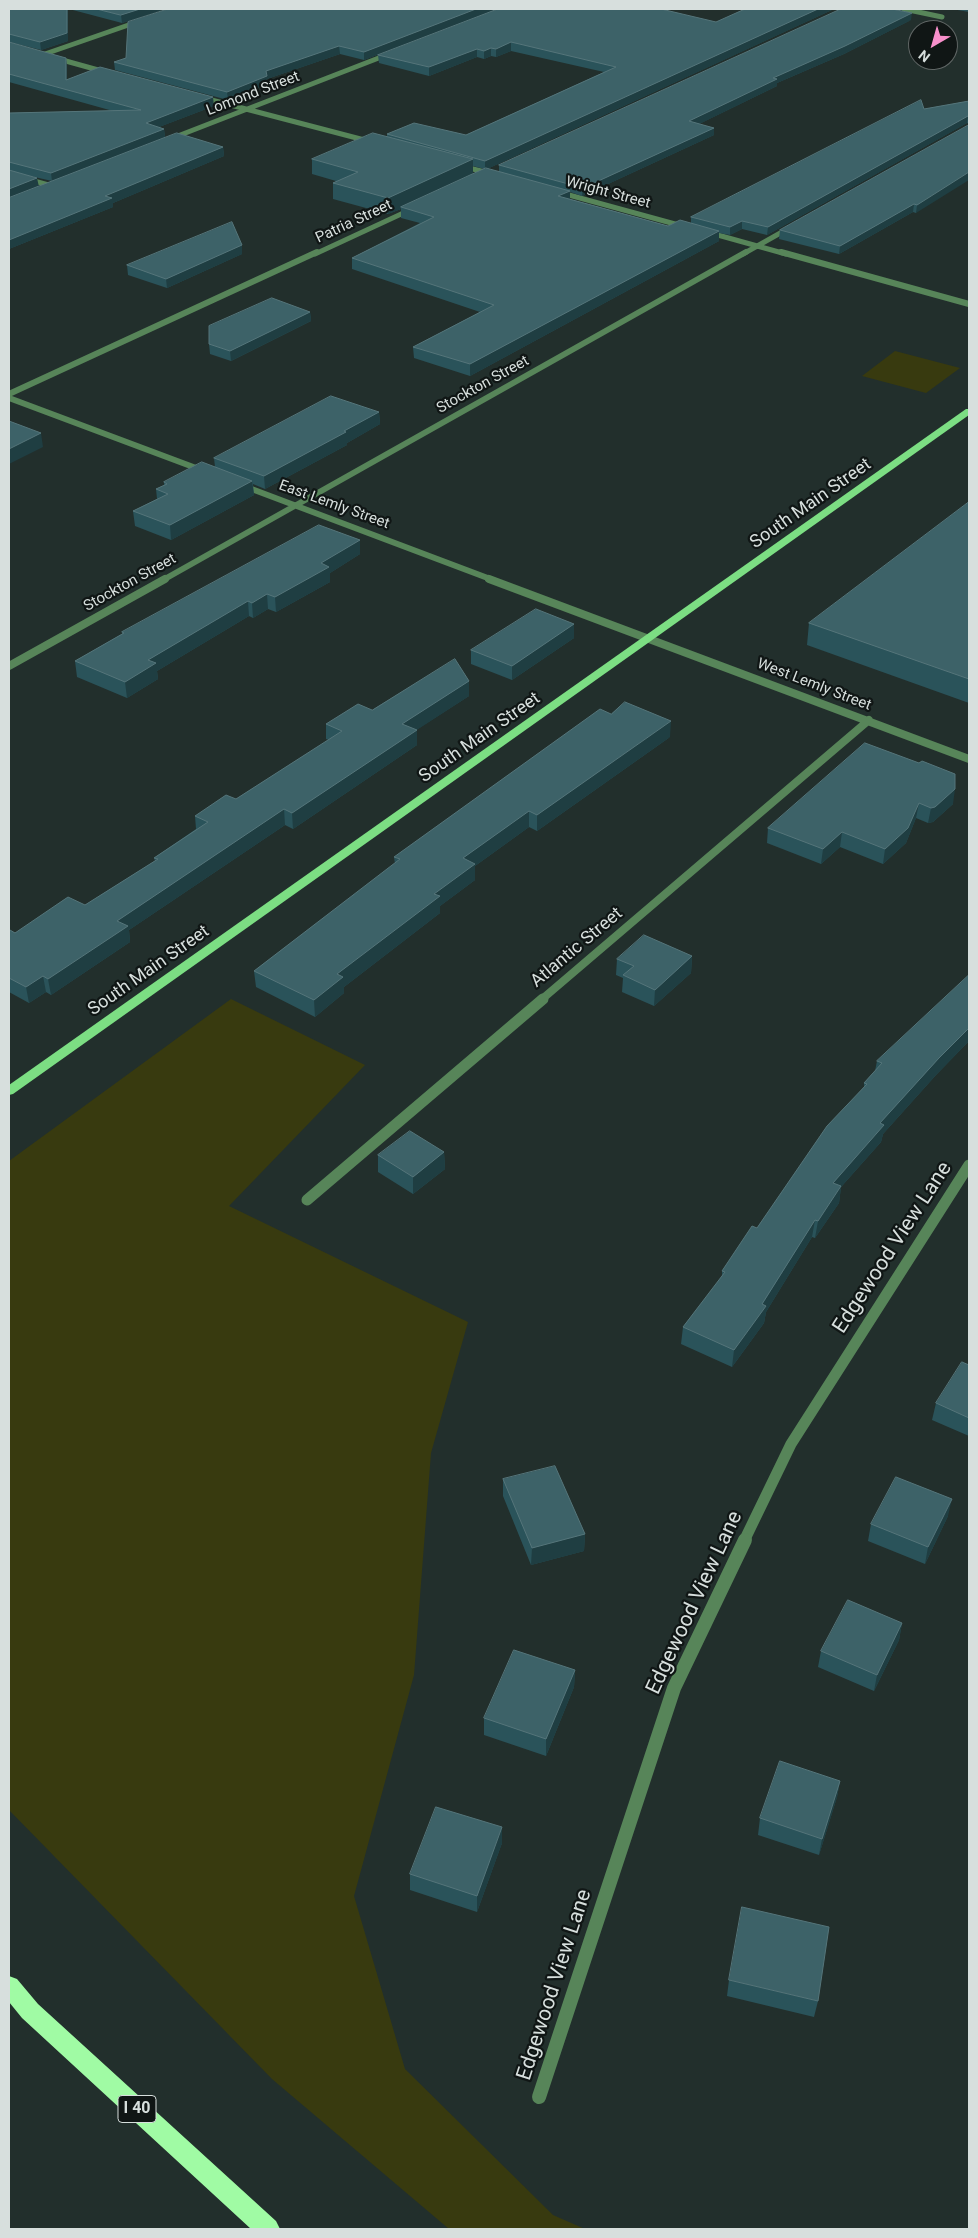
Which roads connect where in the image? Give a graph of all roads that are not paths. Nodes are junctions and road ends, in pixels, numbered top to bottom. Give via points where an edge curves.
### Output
1 (904, 9) edge
2 (942, 17) dead end
3 (150, 18) edge
4 (395, 52) edge
5 (34, 53) edge
6 (42, 55) junction
7 (116, 75) edge
8 (191, 94) edge
9 (247, 109) junction
10 (165, 142) edge
11 (378, 144) edge
12 (452, 164) edge
13 (499, 173) edge
14 (9, 174) edge
15 (490, 174) junction
16 (480, 178) edge
17 (61, 183) edge
18 (52, 186) junction
19 (547, 189) edge
20 (44, 190) edge
21 (417, 207) edge
22 (800, 222) edge
23 (690, 228) edge
24 (700, 230) edge
25 (757, 246) junction
26 (969, 304) edge
27 (9, 396) edge
28 (969, 410) edge
29 (211, 474) edge
30 (230, 481) edge
31 (294, 506) junction
32 (650, 638) junction
33 (9, 666) edge
34 (868, 720) junction
35 (969, 759) edge
36 (9, 1090) edge
37 (969, 1165) edge
38 (307, 1200) dead end
39 (9, 1986) edge
40 (539, 2097) dead end
41 (268, 2229) edge

1 - 2 street
3 - 6 street
4 - 9 street, Lomond Street
5 - 6 street
6 - 7 street
8 - 9 street
9 - 10 street, Lomond Street
9 - 11 street
12 - 15 street
13 - 15 street
14 - 18 street
15 - 16 street
17 - 18 street
18 - 20 street
19 - 23 street, Wright Street
21 - 27 street, Patria Street
22 - 25 street, Stockton Street
24 - 25 street
25 - 26 street
25 - 31 street, Stockton Street
27 - 29 street
28 - 32 main road, South Main Street
30 - 31 street, East Lemly Street
31 - 32 street, East Lemly Street
31 - 33 street, Stockton Street
32 - 34 street, West Lemly Street
32 - 36 main road, South Main Street
34 - 35 street, West Lemly Street
34 - 38 street, Atlantic Street
37 - 40 street, Edgewood View Lane via 791,1444 674,1688
39 - 41 highway, I 40 via 30,2011

